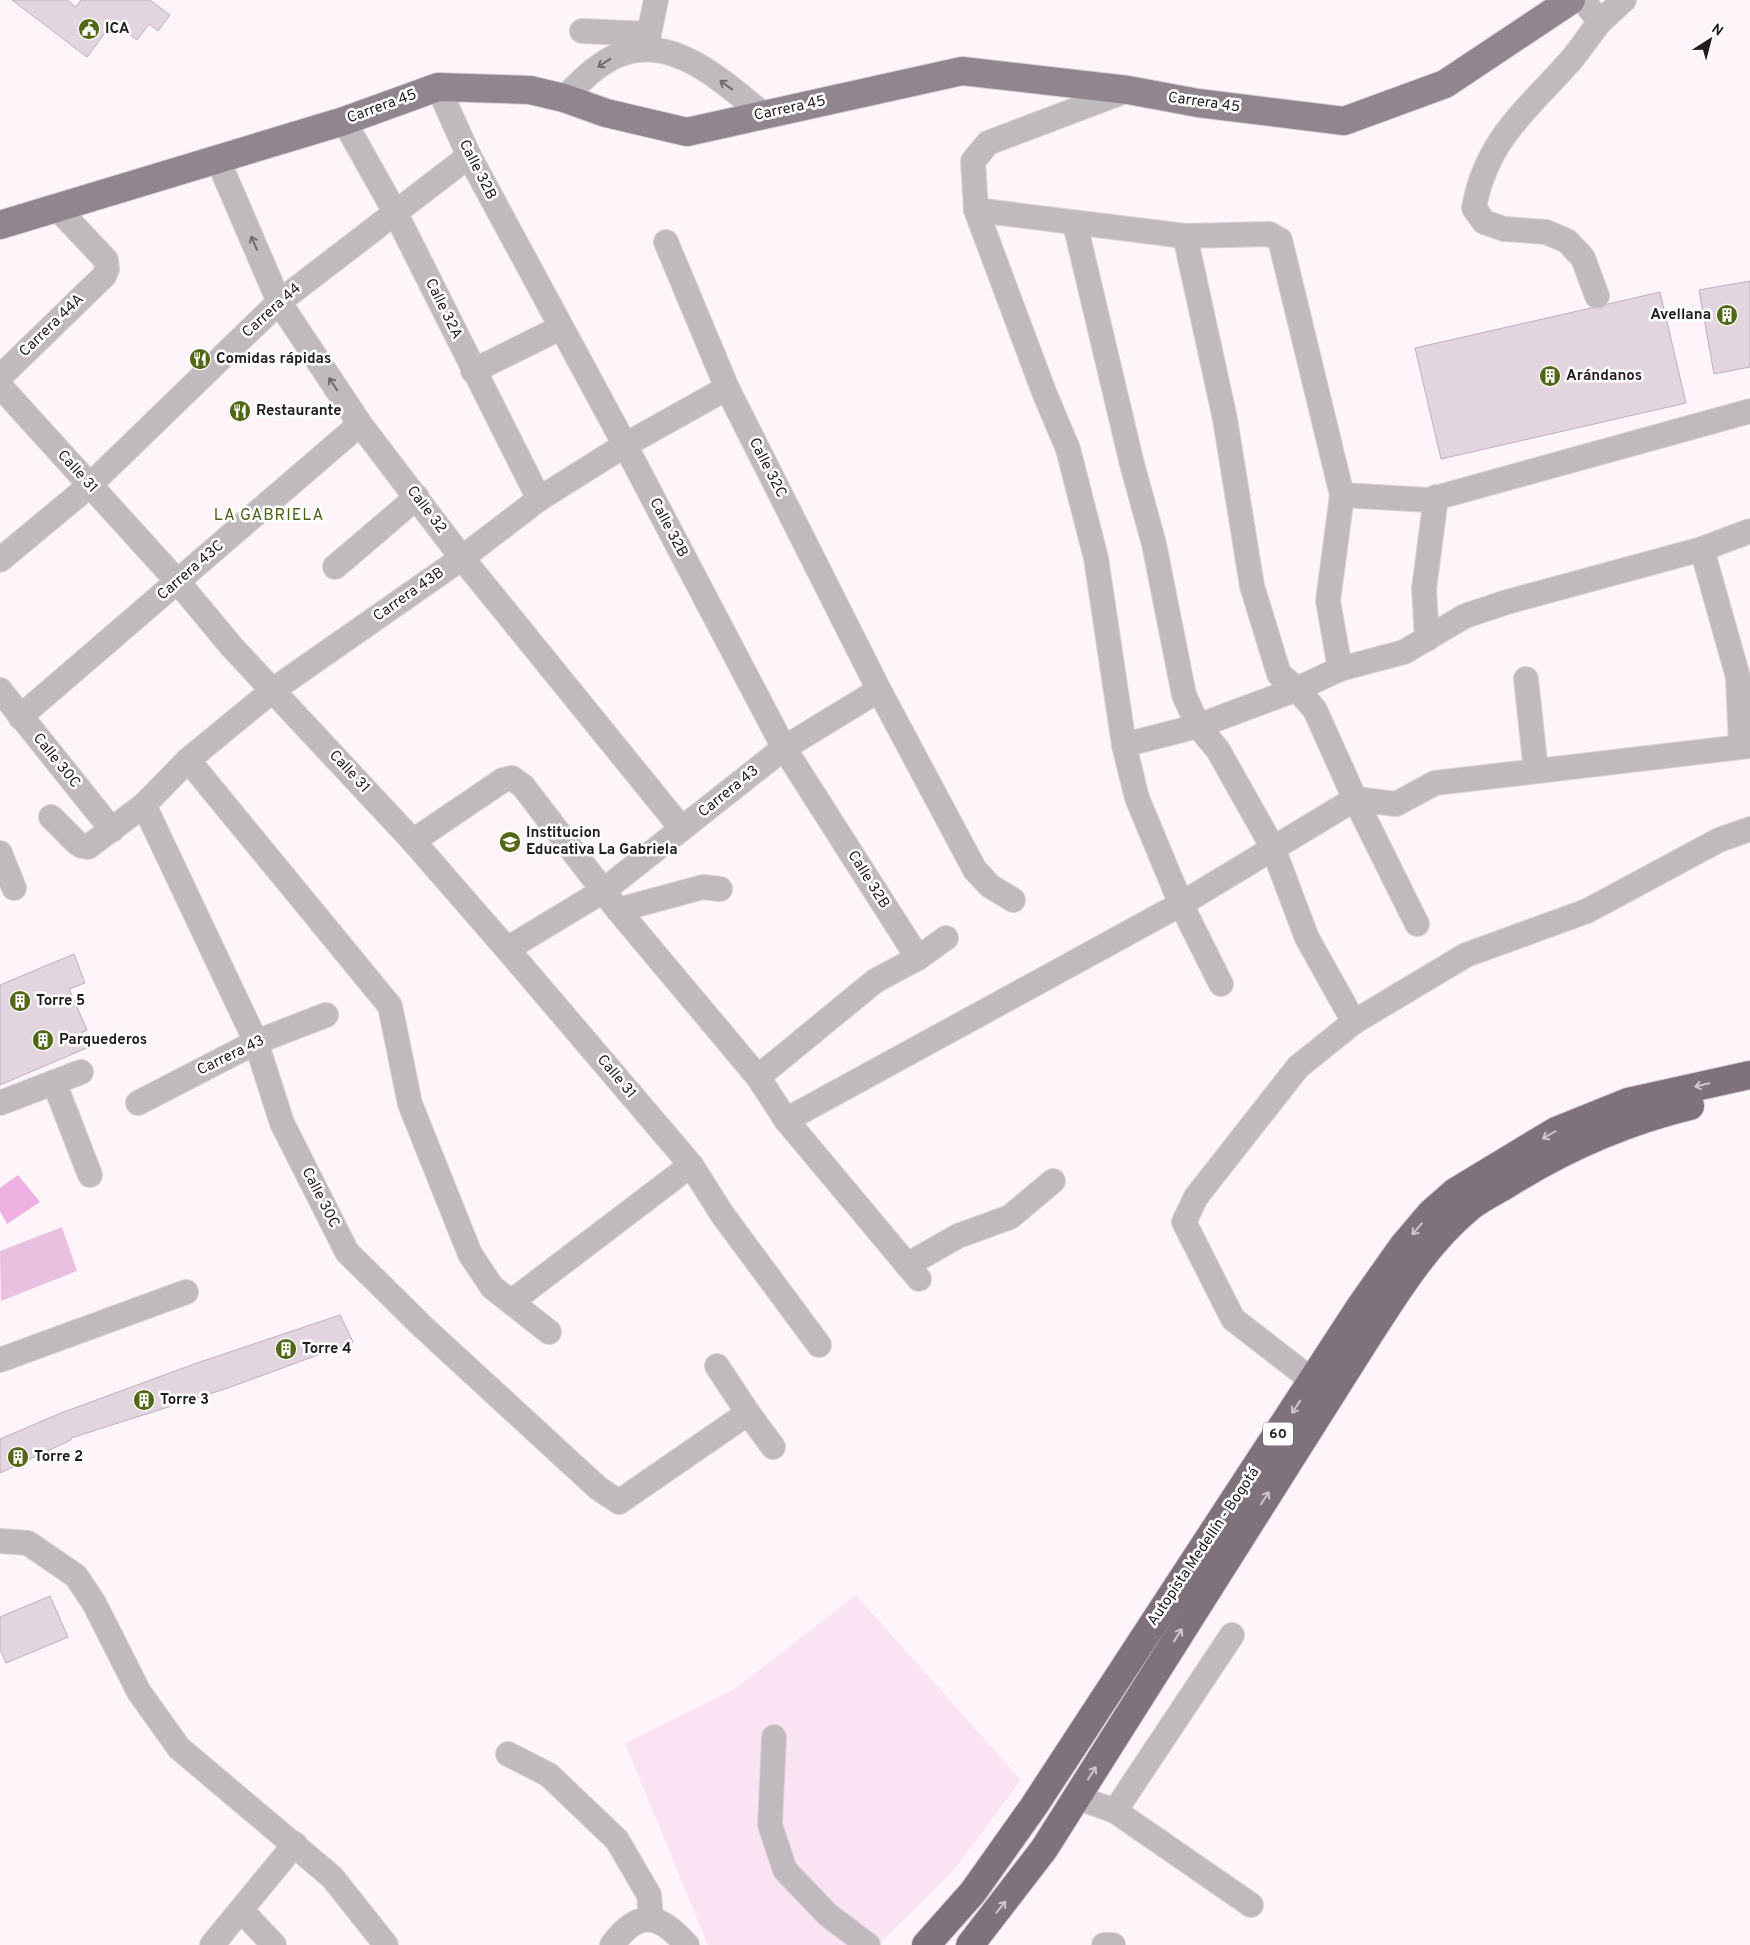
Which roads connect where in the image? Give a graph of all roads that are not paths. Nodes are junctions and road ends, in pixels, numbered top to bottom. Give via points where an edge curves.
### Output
1 (1571, 0) edge
2 (1583, 0) edge
3 (1624, 0) edge
4 (662, 3) edge
5 (1600, 22) junction
6 (582, 31) dead end
7 (649, 41) junction
8 (438, 87) junction
9 (1128, 90) junction
10 (564, 98) junction
11 (764, 115) junction
12 (344, 121) junction
13 (469, 156) junction
14 (218, 160) junction
15 (58, 208) junction
16 (976, 210) junction
17 (395, 212) junction
18 (1075, 224) junction
19 (0, 225) edge
20 (1185, 236) junction
21 (666, 242) dead end
22 (1597, 296) dead end
23 (279, 302) junction
24 (560, 328) junction
25 (473, 371) junction
26 (0, 377) edge
27 (0, 386) edge
28 (727, 388) junction
29 (1750, 411) edge
30 (360, 424) junction
31 (625, 444) junction
32 (89, 486) junction
33 (1342, 495) junction
34 (417, 497) junction
35 (1436, 497) junction
36 (539, 499) junction
37 (1750, 531) edge
38 (1702, 549) junction
39 (462, 558) junction
40 (0, 560) edge
41 (335, 567) dead end
42 (178, 582) junction
43 (1427, 639) junction
44 (1340, 669) junction
45 (1526, 679) dead end
46 (1297, 689) junction
47 (0, 690) edge
48 (273, 690) junction
49 (879, 690) junction
50 (20, 718) junction
51 (1198, 726) junction
52 (1124, 745) junction
53 (1746, 747) edge
54 (784, 748) junction
55 (188, 760) junction
56 (1536, 771) junction
57 (1355, 799) junction
58 (144, 806) junction
59 (51, 816) dead end
60 (682, 829) junction
61 (1750, 829) edge
62 (112, 830) junction
63 (413, 841) junction
64 (1273, 848) junction
65 (0, 853) edge
66 (14, 888) dead end
67 (720, 888) dead end
68 (603, 891) junction
69 (1013, 900) dead end
70 (1181, 904) junction
71 (618, 910) junction
72 (1417, 924) dead end
73 (946, 938) dead end
74 (507, 949) junction
75 (918, 958) junction
76 (1221, 984) dead end
77 (326, 1015) dead end
78 (1354, 1022) junction
79 (256, 1042) junction
80 (81, 1072) dead end
81 (1750, 1075) edge
82 (758, 1077) junction
83 (54, 1082) junction
84 (1750, 1094) edge
85 (0, 1103) edge
86 (138, 1103) dead end
87 (786, 1120) junction
88 (691, 1165) junction
89 (90, 1175) dead end
90 (1053, 1181) dead end
91 (186, 1292) dead end
92 (511, 1302) junction
93 (549, 1332) dead end
94 (818, 1345) dead end
95 (0, 1360) edge
96 (716, 1366) dead end
97 (1313, 1381) junction
98 (748, 1413) junction
99 (773, 1447) dead end
100 (0, 1541) edge
101 (1232, 1635) dead end
102 (774, 1737) dead end
103 (508, 1754) dead end
104 (1076, 1797) junction
105 (1115, 1811) junction
106 (296, 1844) junction
107 (1250, 1905) dead end
108 (241, 1910) junction
109 (651, 1918) junction
110 (212, 1945) edge
111 (274, 1945) edge
112 (386, 1945) edge
113 (612, 1945) edge
114 (687, 1945) edge
115 (868, 1945) edge
116 (926, 1945) edge
117 (970, 1945) edge
118 (1104, 1945) edge
119 (1113, 1945) edge

1 - 9 main road, Carrera 45 via 1445,84 1344,121 1198,103
2 - 5 street
3 - 5 street
4 - 7 street
5 - 22 street via 1508,128 1487,162 1474,208 1484,222 1504,229 1546,232 1567,241 1583,258
6 - 7 street
7 -> 10 street via 613,57 592,71
11 -> 7 street via 725,83
8 - 10 main road, Carrera 45 via 530,90
8 - 12 main road, Carrera 45
8 - 13 street, Calle 32B
9 - 11 main road, Carrera 45 via 962,71
9 - 16 street via 988,143 973,161
10 - 11 main road, Carrera 45 via 606,113 688,132
12 - 14 main road, Carrera 45
12 - 17 street, Calle 32A
13 - 17 street, Carrera 44
13 - 24 street, Calle 32B
14 - 15 main road, Carrera 45
23 -> 14 street, Calle 32
15 - 19 main road, Carrera 45
15 - 26 street, Carrera 44A via 106,260 107,269 104,276
16 - 18 street
16 - 52 street via 1068,449 1096,558
17 - 23 street, Carrera 44
17 - 25 street, Calle 32A
18 - 20 street
18 - 51 street via 1154,544 1184,695
20 - 33 street via 1269,234 1280,240
20 - 46 street via 1225,420 1252,586 1279,674
21 - 28 street, Calle 32C
30 -> 23 street, Calle 32
23 - 32 street, Carrera 44
24 - 25 street
24 - 31 street, Calle 32B
25 - 36 street, Calle 32A
27 - 32 street, Calle 31
28 - 31 street, Carrera 43B
28 - 49 street, Calle 32C
29 - 35 street
30 - 34 street, Calle 32
30 - 42 street, Carrera 43C
31 - 36 street, Carrera 43B
31 - 54 street, Calle 32B
32 - 40 street, Carrera 44
32 - 42 street, Calle 31
33 - 35 street via 1428,500
33 - 44 street via 1328,601
34 - 39 street, Calle 32
34 - 41 street
35 - 43 street via 1424,590
36 - 39 street, Carrera 43B
37 - 38 street
38 - 43 street via 1507,602 1465,616
38 - 53 street via 1738,677
39 - 48 street, Carrera 43B
39 - 60 street, Calle 32
42 - 48 street, Calle 31
42 - 50 street, Carrera 43C
43 - 44 street via 1404,652
44 - 46 street
45 - 56 street
46 - 51 street
46 - 57 street via 1314,710
47 - 50 street, Calle 30C
48 - 55 street, Carrera 43B
48 - 63 street, Calle 31
49 - 54 street, Carrera 43
49 - 69 street, Calle 32C via 975,870 990,886
50 - 62 street, Calle 30C
51 - 52 street
51 - 64 street via 1218,750
52 - 70 street via 1136,798
53 - 56 street
54 - 60 street, Carrera 43
54 - 75 street, Calle 32B
55 - 58 street, Carrera 43B
55 - 92 street via 390,1006 410,1104 467,1245 492,1287
56 - 57 street via 1435,783 1396,804
57 - 64 street
57 - 72 street
58 - 62 street, Carrera 43B
58 - 79 street, Calle 30C
59 - 62 street, Carrera 43B via 82,846 88,847
60 - 68 street, Carrera 43
61 - 78 street via 1719,840 1587,912 1466,955
63 - 68 street via 504,780 512,778 523,786
63 - 74 street, Calle 31
64 - 70 street
64 - 78 street via 1307,938
65 - 66 street
67 - 71 street via 702,886
68 - 71 street
68 - 74 street, Carrera 43
70 - 76 street
70 - 87 street
71 - 82 street
73 - 75 street
74 - 88 street, Calle 31
75 - 82 street via 875,981
77 - 79 street, Carrera 43
78 - 97 street via 1298,1067 1196,1197 1184,1222 1233,1319
79 - 86 street, Carrera 43
79 - 98 street, Calle 30C via 282,1123 347,1252 423,1327 598,1488 618,1502
80 - 83 street
81 -> 97 highway, Autopista Medellín - Bogotá / 60 via 1628,1102 1589,1117 1556,1131 1455,1192 1431,1213 1403,1246
82 - 87 street
83 - 85 street
83 - 89 street
104 -> 84 highway, Autopista Medellín - Bogotá / 60 via 1368,1336 1433,1244 1471,1207 1562,1152 1659,1114
87 - 90 street via 913,1272 958,1236 1010,1217
88 - 92 street
88 - 94 street, Calle 31 via 722,1214
91 - 95 street
92 - 93 street
96 - 98 street
97 -> 116 highway, Autopista Medellín - Bogotá / 60 via 1034,1806 973,1892
98 - 99 street
100 - 106 street via 28,1543 76,1576 94,1602 139,1692 179,1748
101 - 105 street
102 - 115 street via 770,1826 785,1870 828,1915
103 - 109 street via 549,1775 617,1840 649,1895
104 - 105 street
117 -> 104 highway, Autopista Medellín - Bogotá / 60 via 1008,1898
105 - 107 street
106 - 108 street
106 - 112 street via 332,1877
108 - 110 street
108 - 111 street
109 - 113 street via 636,1920
109 - 114 street via 672,1929
118 - 119 street

